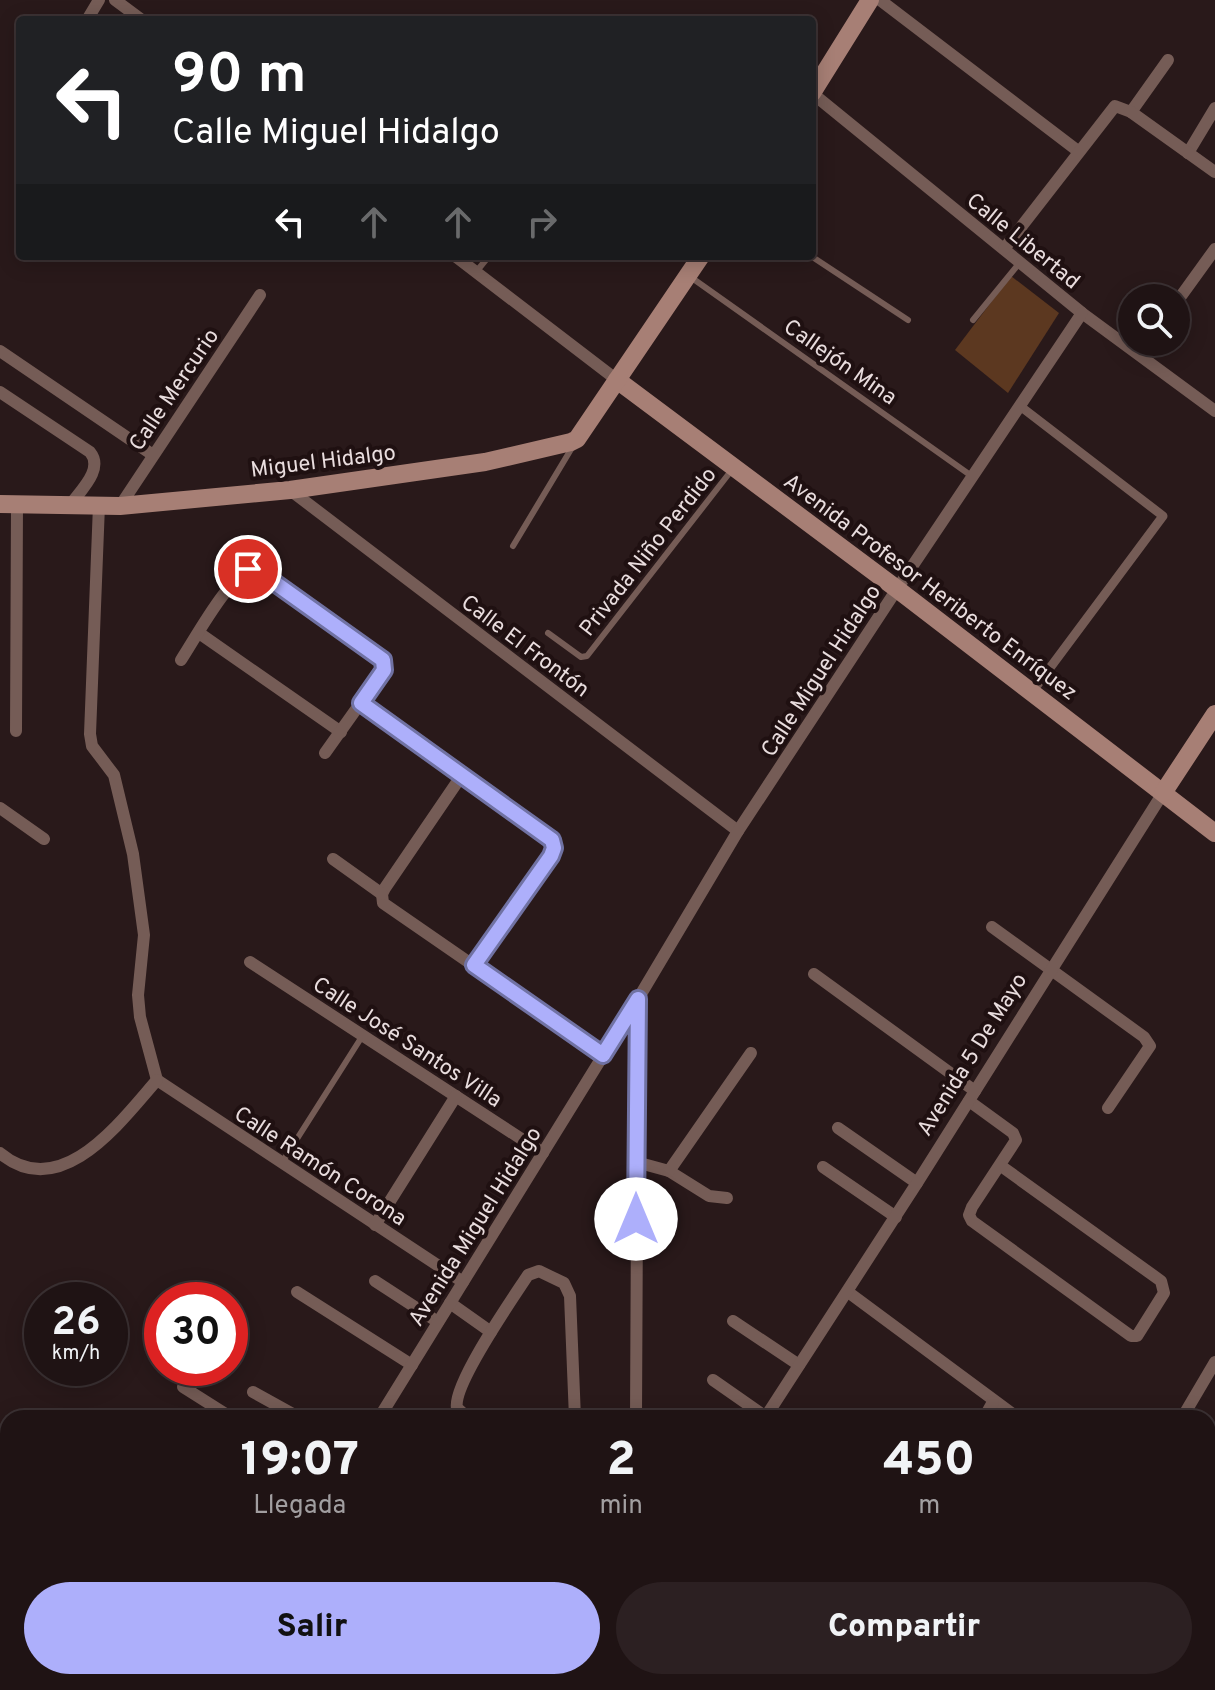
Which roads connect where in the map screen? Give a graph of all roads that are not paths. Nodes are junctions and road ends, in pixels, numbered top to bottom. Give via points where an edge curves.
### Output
1 (115, 0) edge
2 (870, 0) edge
3 (880, 0) edge
4 (137, 16) edge
5 (1168, 60) dead end
6 (816, 87) edge
7 (816, 96) edge
8 (1215, 108) edge
9 (1131, 112) junction
10 (1078, 151) junction
11 (1188, 153) junction
12 (1215, 172) edge
13 (1004, 249) junction
14 (1215, 249) edge
15 (816, 259) edge
16 (460, 260) edge
17 (486, 260) edge
18 (698, 260) edge
19 (1021, 261) junction
20 (476, 272) junction
21 (688, 275) junction
22 (1190, 284) edge
23 (260, 295) dead end
24 (1082, 313) junction
25 (908, 320) dead end
26 (973, 320) dead end
27 (1118, 340) edge
28 (0, 351) edge
29 (1139, 356) edge
30 (617, 380) junction
31 (0, 392) edge
32 (1020, 406) junction
33 (1215, 411) edge
34 (577, 439) junction
35 (153, 455) junction
36 (733, 468) junction
37 (973, 477) junction
38 (290, 490) junction
39 (9, 504) edge
40 (71, 504) junction
41 (99, 505) junction
42 (120, 506) junction
43 (513, 546) dead end
44 (897, 589) junction
45 (199, 633) junction
46 (548, 633) dead end
47 (181, 660) dead end
48 (1032, 692) junction
49 (361, 703) junction
50 (1215, 714) edge
51 (16, 731) dead end
52 (341, 732) junction
53 (325, 753) dead end
54 (462, 775) junction
55 (1163, 793) junction
56 (0, 808) edge
57 (738, 831) junction
58 (1215, 833) edge
59 (44, 839) dead end
60 (333, 859) dead end
61 (383, 900) junction
62 (992, 927) dead end
63 (250, 962) dead end
64 (474, 965) junction
65 (1052, 969) junction
66 (814, 974) dead end
67 (638, 999) junction
68 (363, 1035) junction
69 (751, 1053) dead end
70 (603, 1055) junction
71 (157, 1080) junction
72 (456, 1096) junction
73 (972, 1096) junction
74 (1108, 1108) dead end
75 (838, 1128) dead end
76 (0, 1153) edge
77 (543, 1153) junction
78 (636, 1162) junction
79 (281, 1164) junction
80 (1001, 1166) junction
81 (823, 1167) dead end
82 (669, 1171) junction
83 (917, 1183) junction
84 (727, 1198) dead end
85 (896, 1217) junction
86 (375, 1225) junction
87 (375, 1281) dead end
88 (463, 1282) junction
89 (297, 1292) dead end
90 (848, 1292) junction
91 (450, 1303) junction
92 (733, 1321) dead end
93 (438, 1322) junction
94 (491, 1332) junction
95 (1215, 1362) edge
96 (412, 1365) junction
97 (799, 1365) junction
98 (713, 1380) dead end
99 (183, 1387) dead end
100 (253, 1392) dead end
101 (993, 1402) junction
102 (219, 1410) edge
103 (286, 1410) edge
104 (384, 1410) edge
105 (459, 1410) edge
106 (575, 1410) edge
107 (636, 1410) edge
108 (756, 1410) edge
109 (770, 1410) edge
110 (988, 1410) edge
111 (1006, 1410) edge
112 (1187, 1410) edge

1 - 4 street
2 - 6 main road
3 - 10 street
5 - 9 street
7 - 13 street, Calle Libertad
8 - 11 street
9 - 10 street via 1115,106
9 - 11 street
10 - 13 street
11 - 12 street
13 - 19 street, Calle Libertad
14 - 22 street
15 - 25 lane
16 - 20 street
17 - 20 lane
18 - 21 main road
19 - 24 street, Calle Libertad
19 - 26 lane
20 - 30 street
21 - 30 main road
21 - 37 lane, Callejón Mina
23 - 35 street, Calle Mercurio
24 - 27 street, Calle Libertad
24 - 32 street, Calle Miguel Hidalgo
28 - 35 street
29 - 33 street, Calle Libertad
30 - 34 main road
30 - 36 main road, Avenida Profesor Heriberto Enríquez
31 - 40 street via 95,458 88,481
32 - 37 street, Calle Miguel Hidalgo
32 - 48 street via 1163,516
34 - 38 main road, Miguel Hidalgo via 485,462
34 - 43 lane
35 - 42 street, Calle Mercurio
36 - 44 main road, Avenida Profesor Heriberto Enríquez
36 - 46 lane, Privada Niño Perdido via 587,656
37 - 44 street, Calle Miguel Hidalgo
38 - 42 main road, Miguel Hidalgo
38 - 57 street, Calle El Frontón
39 - 40 main road, Miguel Hidalgo
39 - 51 street
40 - 41 main road, Miguel Hidalgo
41 - 42 main road, Miguel Hidalgo
41 - 71 street via 90,734 92,746 114,775 133,854 144,935 140,1017
44 - 48 main road, Avenida Profesor Heriberto Enríquez
44 - 57 street, Calle Miguel Hidalgo
45 - 47 street
45 - 49 street via 234,582 254,568 383,660 384,670
45 - 52 street
48 - 55 main road, Avenida Profesor Heriberto Enríquez
49 - 52 street
49 - 54 street
50 - 55 main road, Avenida 5 De Mayo
52 - 53 street
54 - 61 street
54 - 64 street via 548,835 554,848
55 - 58 main road, Avenida Profesor Heriberto Enríquez
55 - 65 street, Avenida 5 De Mayo
56 - 59 street
57 - 67 street, Calle Miguel Hidalgo
60 - 61 street
61 - 64 street
62 - 65 street
63 - 68 street, Calle José Santos Villa
64 - 70 street
65 - 73 street, Avenida 5 De Mayo
65 - 74 street via 1150,1046
66 - 73 street
67 - 70 street, Calle Miguel Hidalgo
67 - 78 street
68 - 72 street, Calle José Santos Villa
68 - 79 lane
69 - 82 street
70 - 77 street, Avenida Miguel Hidalgo
71 - 76 street via 105,1139 65,1164 33,1168
71 - 79 street, Calle Ramón Corona
72 - 77 street, Calle José Santos Villa
72 - 86 street
73 - 80 street via 1015,1136
73 - 83 street, Avenida 5 De Mayo
75 - 83 street
77 - 88 street, Avenida Miguel Hidalgo
78 - 82 street
78 - 107 street
79 - 86 street, Calle Ramón Corona
80 - 80 street via 972,1207 972,1221 1131,1336 1139,1333 1164,1293 1161,1281
81 - 85 street
82 - 84 street via 703,1194
83 - 85 street, Avenida 5 De Mayo
85 - 90 street, Avenida 5 De Mayo
86 - 88 street, Calle Ramón Corona
87 - 93 street
88 - 91 street, Avenida Miguel Hidalgo
89 - 96 street
90 - 97 street, Avenida 5 De Mayo
90 - 101 street
91 - 93 street, Avenida Miguel Hidalgo
91 - 94 street
92 - 97 street
93 - 96 street, Avenida Miguel Hidalgo
94 - 105 street via 456,1399
94 - 106 street via 528,1275 539,1271 564,1283 571,1306
95 - 112 street
96 - 104 street, Avenida Miguel Hidalgo
97 - 109 street, Avenida 5 De Mayo
98 - 108 street
99 - 102 street
100 - 103 street
101 - 110 street
101 - 111 street

